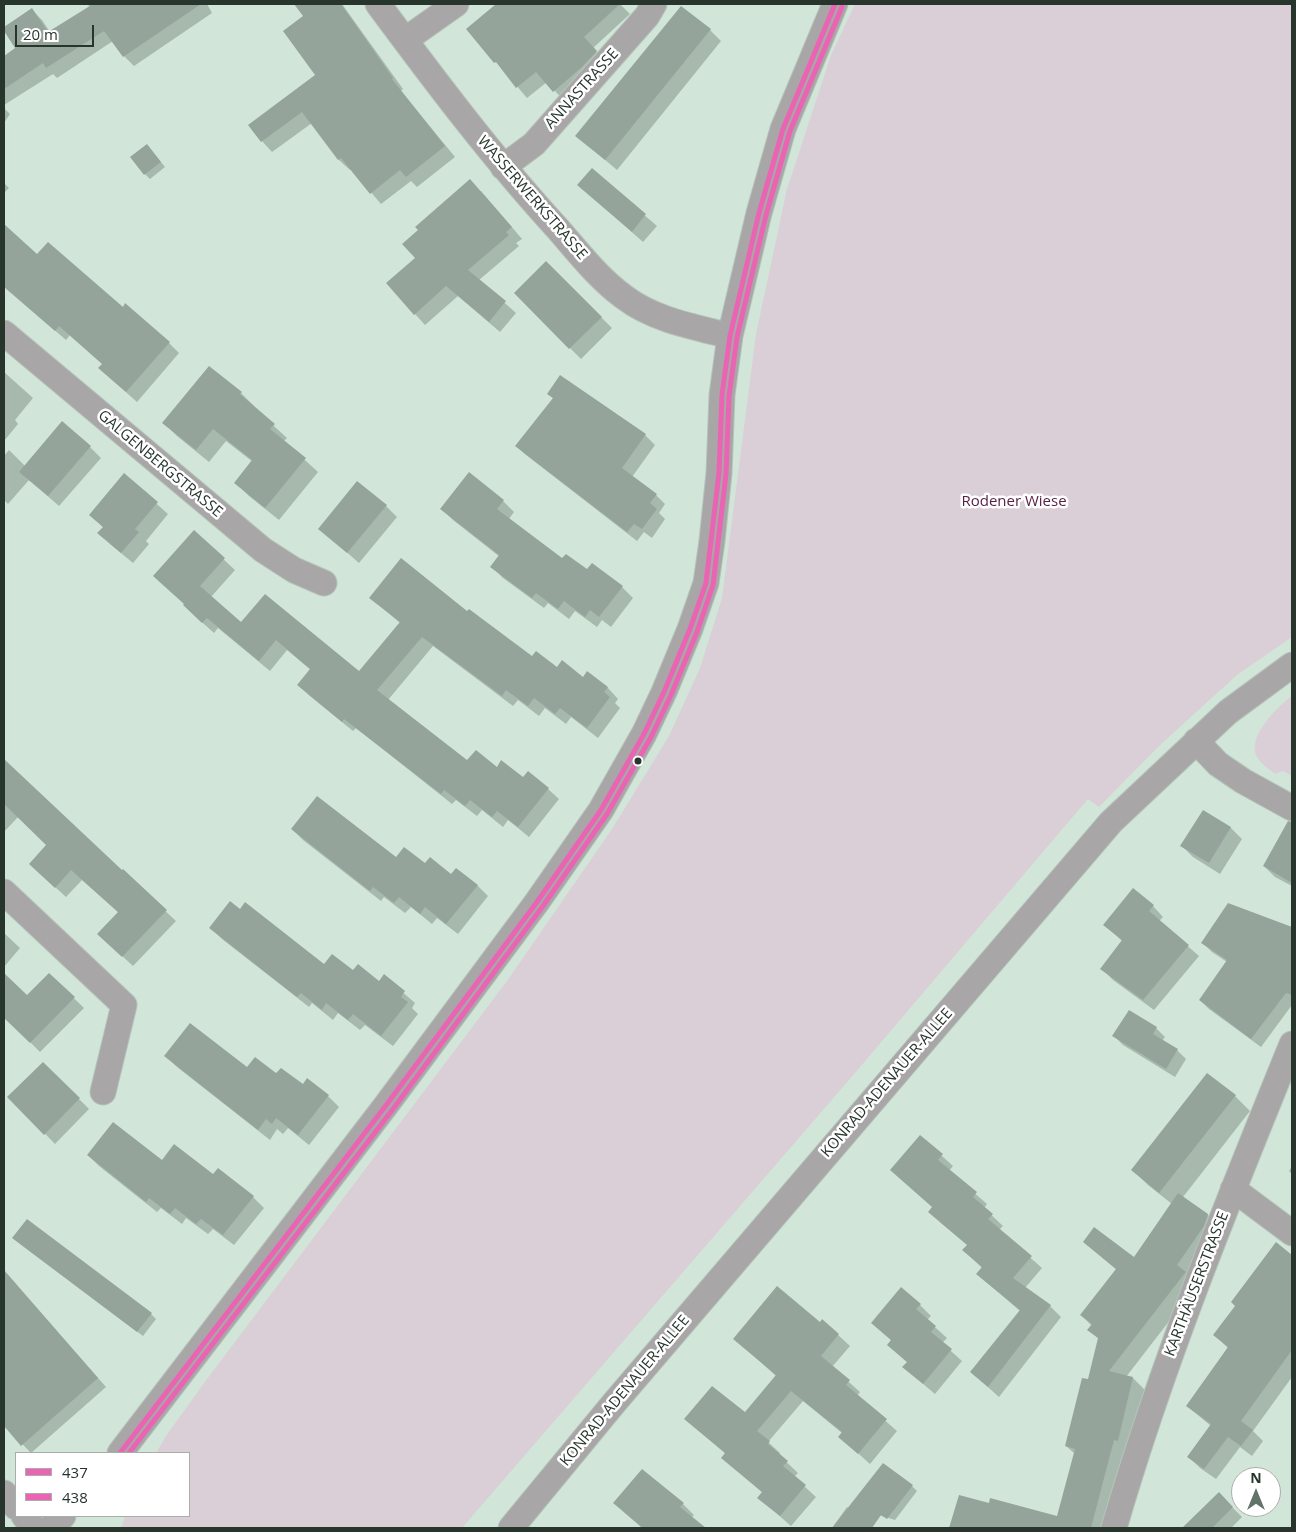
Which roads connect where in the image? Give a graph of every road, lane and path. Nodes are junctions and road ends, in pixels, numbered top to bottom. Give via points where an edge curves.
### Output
1 (378, 4) edge
2 (456, 4) edge
3 (654, 4) edge
4 (835, 4) edge
5 (405, 40) junction
6 (503, 167) junction
7 (4, 333) edge
8 (730, 336) junction
9 (324, 583) dead end
10 (1292, 665) edge
11 (1196, 741) junction
12 (1292, 808) edge
13 (4, 892) edge
14 (1292, 1044) edge
15 (103, 1092) dead end
16 (1233, 1189) junction
17 (1292, 1233) edge
18 (121, 1452) edge
19 (4, 1493) edge
20 (15, 1506) edge
21 (25, 1517) edge
22 (62, 1517) edge
23 (34, 1528) edge
24 (50, 1528) edge
25 (511, 1528) edge
26 (1114, 1528) edge

1 - 5 street, WASSERWERKSTRASSE
2 - 5 street
3 - 6 street, ANNASTRASSE via 534,144
4 - 8 street via 783,129
5 - 6 street, WASSERWERKSTRASSE
6 - 8 street, WASSERWERKSTRASSE via 598,274 623,297 673,321
7 - 9 street, GALGENBERGSTRASSE via 264,550 294,570
8 - 18 street via 706,582 664,692 630,760 601,810 537,902
10 - 11 street, KONRAD-ADENAUER-ALLEE via 1228,712
11 - 12 street via 1218,764
11 - 25 street, KONRAD-ADENAUER-ALLEE via 1111,822
13 - 15 street via 124,1005
14 - 16 street, KARTHÄUSERSTRASSE
16 - 17 street
16 - 26 street, KARTHÄUSERSTRASSE via 1148,1416
19 - 20 street
21 - 23 street
22 - 24 street

